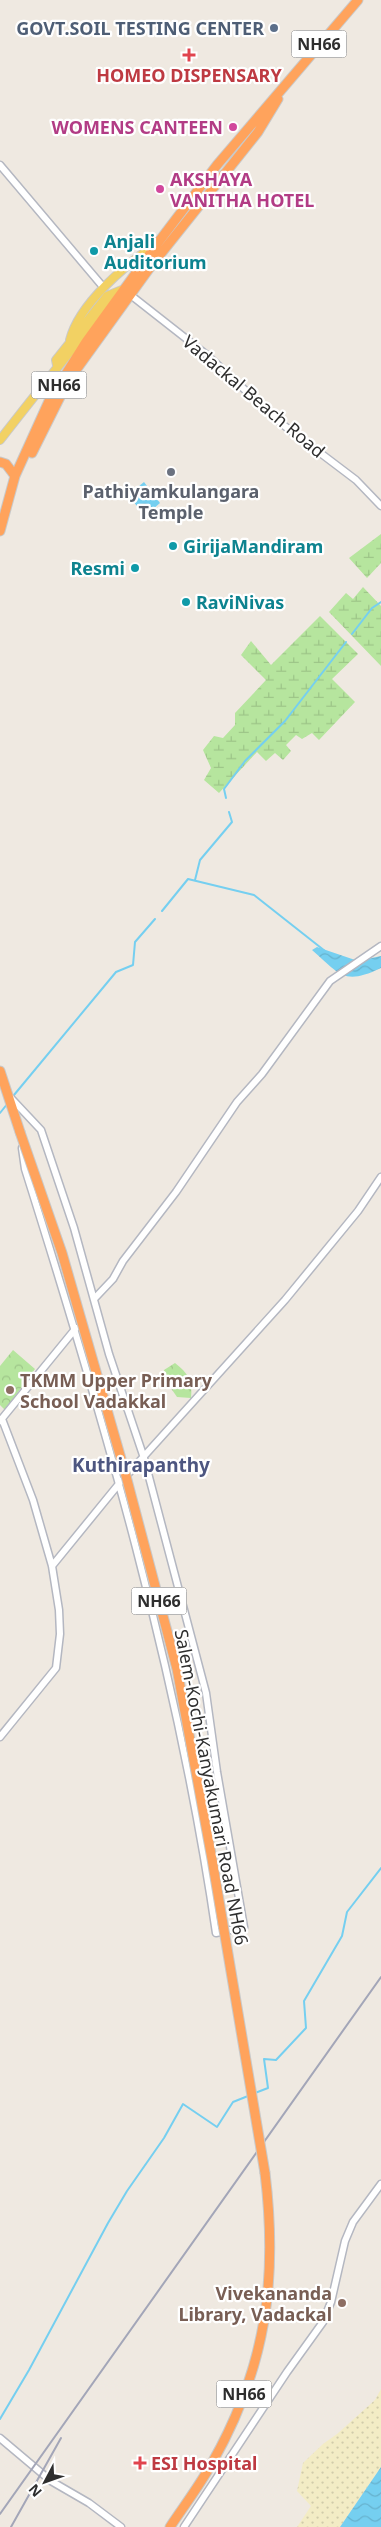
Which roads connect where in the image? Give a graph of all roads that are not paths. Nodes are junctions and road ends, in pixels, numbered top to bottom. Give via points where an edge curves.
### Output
1 (358, 0) edge
2 (283, 90) junction
3 (0, 165) edge
4 (157, 244) junction
5 (104, 288) junction
6 (127, 292) junction
7 (112, 295) junction
8 (70, 340) junction
9 (57, 366) junction
10 (0, 440) edge
11 (0, 462) edge
12 (15, 476) junction
13 (7, 504) junction
14 (381, 506) edge
15 (0, 531) edge
16 (381, 946) edge
17 (0, 1071) edge
18 (9, 1096) junction
19 (20, 1132) junction
20 (381, 1177) edge
21 (95, 1298) junction
22 (76, 1328) junction
23 (1, 1420) edge
24 (144, 1458) junction
25 (118, 1485) junction
26 (52, 1566) junction
27 (0, 1737) edge
28 (381, 2184) edge
29 (0, 2438) edge
30 (121, 2527) edge
31 (170, 2527) edge
32 (184, 2527) edge

1 - 2 highway, NH66
2 - 4 highway, NH66 via 252,122
2 - 6 highway, NH66 via 258,132
3 - 5 street
4 - 5 main road via 126,266
4 - 6 highway, NH66
5 - 8 main road via 77,323
6 - 7 main road
6 - 12 highway, NH66 via 49,401
6 - 13 highway, NH66 via 68,381
6 - 14 street, Vadackal Beach Road via 207,355 282,424 356,480
7 - 8 main road via 107,296
7 - 9 main road, NH66 via 112,300 78,344
8 - 9 main road via 56,360
9 - 10 main road, NH66
11 - 12 highway via 6,464
12 - 13 highway, NH66
13 - 15 highway, NH66
16 - 21 street via 330,981 262,1074 236,1102 176,1192 113,1279
17 - 18 highway, Salem-Kochi-Kanyakumari Road NH66 / NH66
18 - 19 highway, Salem-Kochi-Kanyakumari Road NH66 / NH66
18 - 21 street via 41,1130
19 - 22 street via 25,1169
19 - 31 highway, Salem-Kochi-Kanyakumari Road NH66 / NH66, bridge via 62,1253 177,1669 265,2173 270,2244 262,2340 245,2391 211,2465
20 - 24 street via 358,1211 285,1300
21 - 24 street via 109,1354
22 - 23 street
22 - 25 street
23 - 26 street via 33,1500
24 - 25 street
24 - 25 street via 206,1693 216,1772 244,1927 216,1933 181,1734 135,1537
25 - 26 street
26 - 27 street via 60,1634 56,1668
28 - 32 street via 350,2228 323,2322
29 - 30 street via 51,2481

